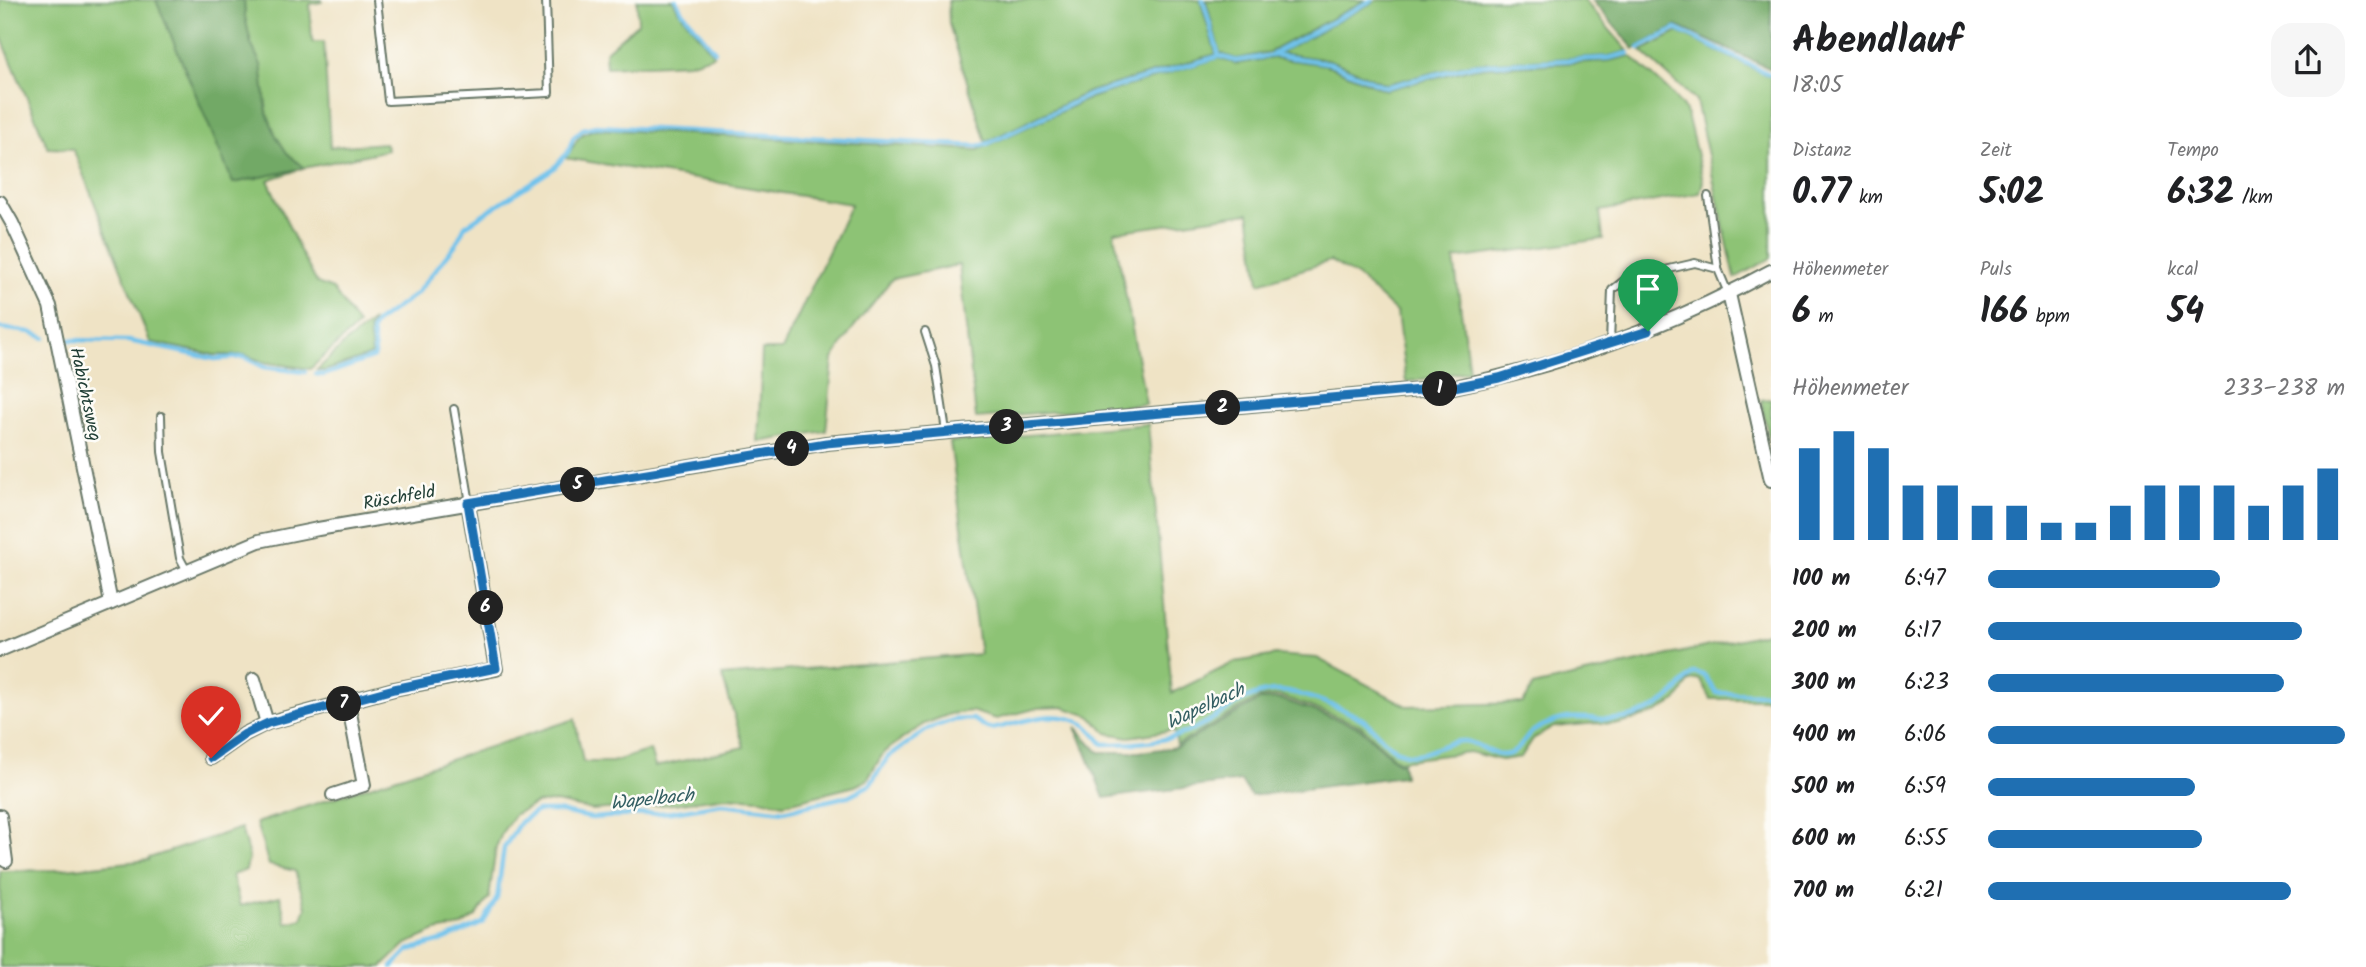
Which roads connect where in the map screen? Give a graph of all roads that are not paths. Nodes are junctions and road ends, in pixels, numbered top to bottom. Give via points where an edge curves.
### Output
1 (377, 0) edge
2 (546, 0) edge
3 (1708, 196) dead end
4 (0, 202) edge
5 (1718, 268) junction
6 (1771, 271) edge
7 (1728, 294) junction
8 (925, 332) dead end
9 (1610, 343) junction
10 (454, 409) dead end
11 (160, 416) dead end
12 (947, 433) junction
13 (1771, 480) edge
14 (469, 503) junction
15 (187, 571) junction
16 (111, 603) junction
17 (0, 650) edge
18 (254, 679) dead end
19 (348, 703) junction
20 (268, 723) junction
21 (211, 758) dead end
22 (332, 795) dead end
23 (0, 816) edge
24 (6, 861) dead end

1 - 2 lane via 388,101 549,93
3 - 5 lane
4 - 16 street, Habichtsweg via 50,306
5 - 7 lane
5 - 9 lane via 1695,263 1626,279 1612,290
6 - 7 street, Rüschfeld
7 - 9 street, Rüschfeld
7 - 13 street
8 - 12 lane via 936,366
9 - 12 street, Rüschfeld via 1499,378 1454,387
10 - 14 lane
11 - 15 lane via 180,558
12 - 14 street, Rüschfeld via 826,443
14 - 15 street, Rüschfeld via 259,541
14 - 19 street via 496,668
15 - 16 street, Rüschfeld
16 - 17 street, Rüschfeld
18 - 20 street
19 - 20 street
19 - 22 street via 364,785
20 - 21 street
23 - 24 street

